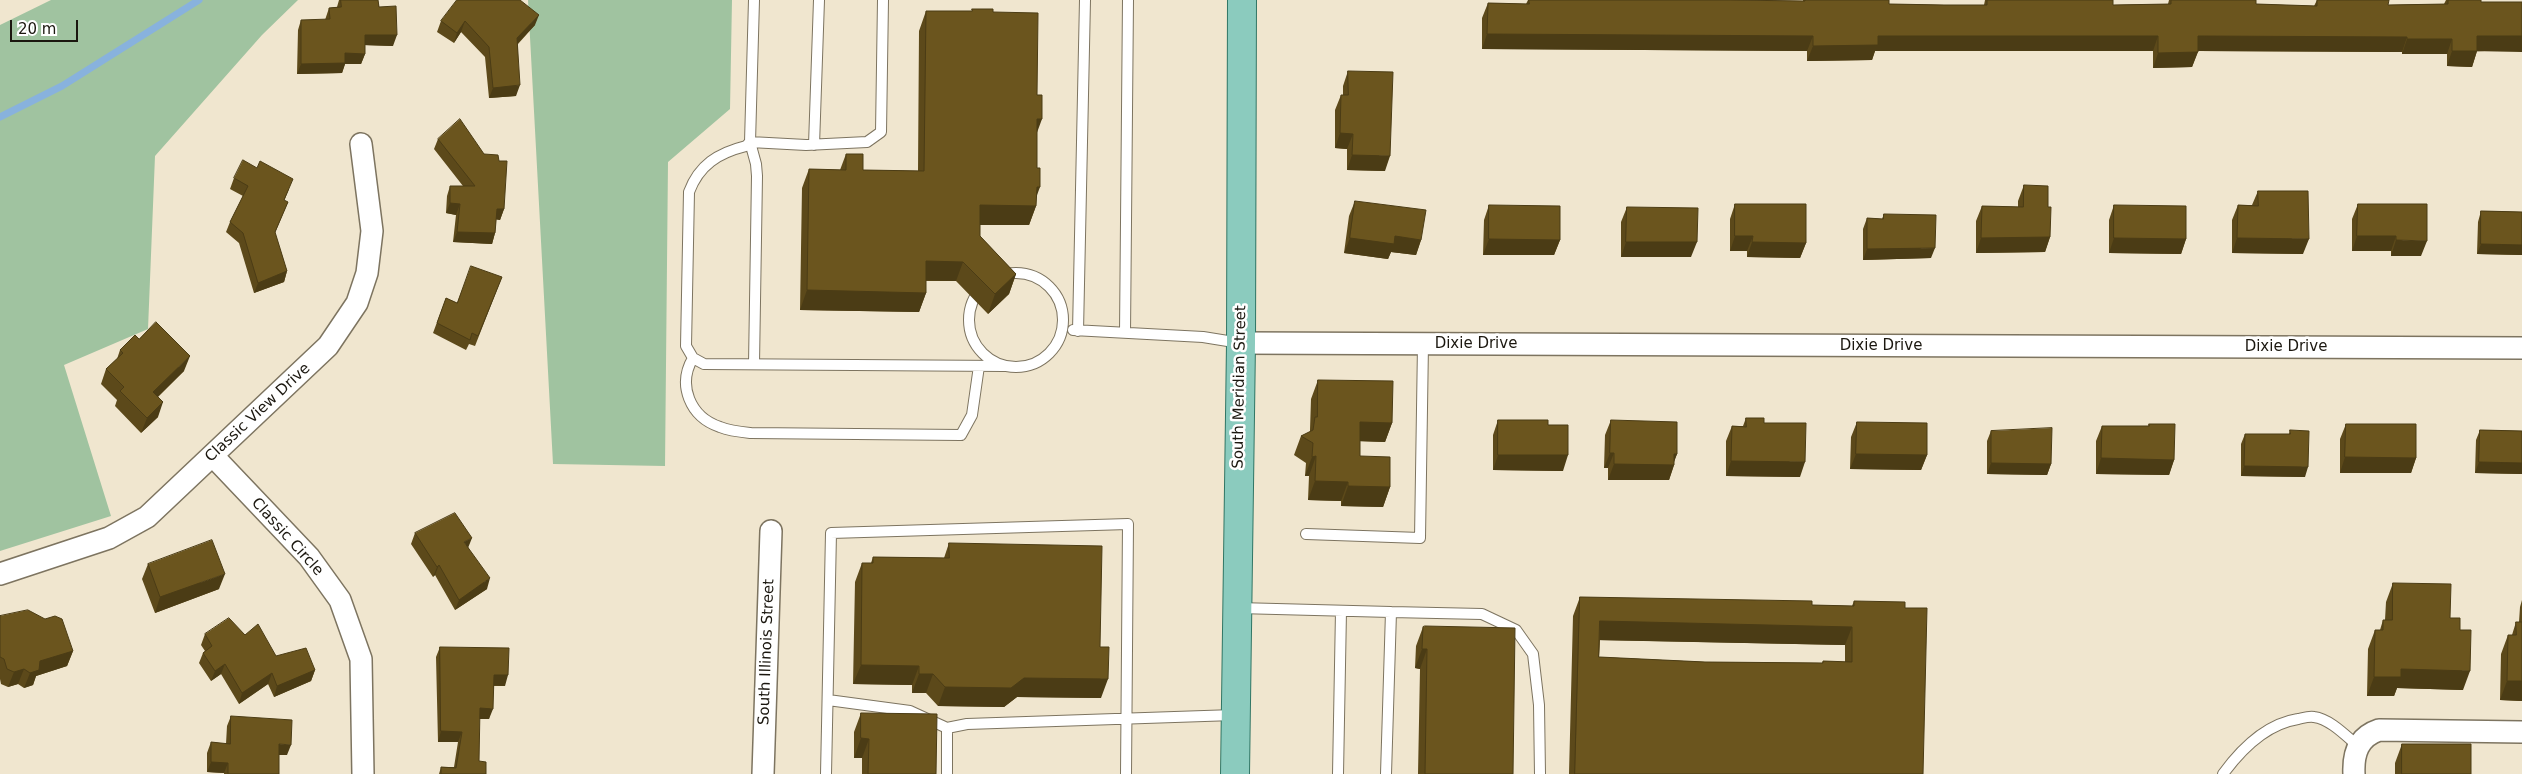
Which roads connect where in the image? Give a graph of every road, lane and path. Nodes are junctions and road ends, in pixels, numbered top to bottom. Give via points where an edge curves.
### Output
1 (754, 0) edge
2 (819, 0) edge
3 (883, 0) edge
4 (1086, 0) edge
5 (1128, 0) edge
6 (1242, 0) edge
7 (750, 142) junction
8 (361, 144) dead end
9 (814, 144) junction
10 (1063, 330) junction
11 (1078, 331) junction
12 (1125, 333) junction
13 (1241, 344) junction
14 (1423, 344) junction
15 (2522, 348) edge
16 (693, 358) junction
17 (754, 364) junction
18 (979, 366) junction
19 (1004, 366) junction
20 (213, 456) junction
21 (772, 531) dead end
22 (1306, 534) dead end
23 (0, 574) edge
24 (1237, 608) junction
25 (1341, 611) junction
26 (1390, 612) junction
27 (828, 700) junction
28 (1236, 715) junction
29 (1127, 718) junction
30 (947, 728) junction
31 (2522, 732) edge
32 (2358, 746) junction
33 (363, 774) edge
34 (763, 774) edge
35 (826, 774) edge
36 (947, 774) edge
37 (1126, 774) edge
38 (1235, 774) edge
39 (1338, 774) edge
40 (1386, 774) edge
41 (1540, 774) edge
42 (2224, 774) edge
43 (2354, 774) edge

1 - 7 lane
2 - 9 lane
3 - 9 lane via 881,132 867,142
4 - 11 lane
5 - 12 lane
6 - 13 main road, South Meridian Street
7 - 9 lane
7 - 16 lane via 709,160 689,192 686,346
7 - 17 lane via 757,176
8 - 20 street, Classic View Drive via 372,232 367,273 357,303 328,346
10 - 11 lane
10 - 19 lane via 1047,356 1026,366
10 - 19 lane via 1059,300 1037,278 1022,274 992,280 980,290 972,304 969,319 971,335 979,349
11 - 12 lane
12 - 13 lane via 1203,337
13 - 14 street, Dixie Drive
13 - 24 main road, South Meridian Street
14 - 15 street, Dixie Drive
14 - 22 lane via 1420,538
16 - 17 lane via 704,364
16 - 18 lane via 684,380 696,412 720,427 751,433 961,436 972,415
17 - 18 lane
18 - 19 lane
20 - 23 street, Classic View Drive via 140,522 109,538
20 - 33 street, Classic Circle via 309,557 340,600 361,659
21 - 34 street, South Illinois Street
24 - 25 lane
24 - 28 main road, South Meridian Street
25 - 26 lane
25 - 39 lane
26 - 40 lane
26 - 41 lane via 1482,614 1516,630 1533,654 1539,705
27 - 29 lane via 831,533 1128,524
27 - 30 lane via 910,711
27 - 35 lane
28 - 29 lane
28 - 38 main road, South Meridian Street
29 - 30 lane via 967,724
29 - 37 lane
30 - 36 lane
31 - 32 street via 2379,730 2364,738
32 - 42 lane via 2335,727 2313,716 2286,721 2261,734 2237,755
32 - 43 street

